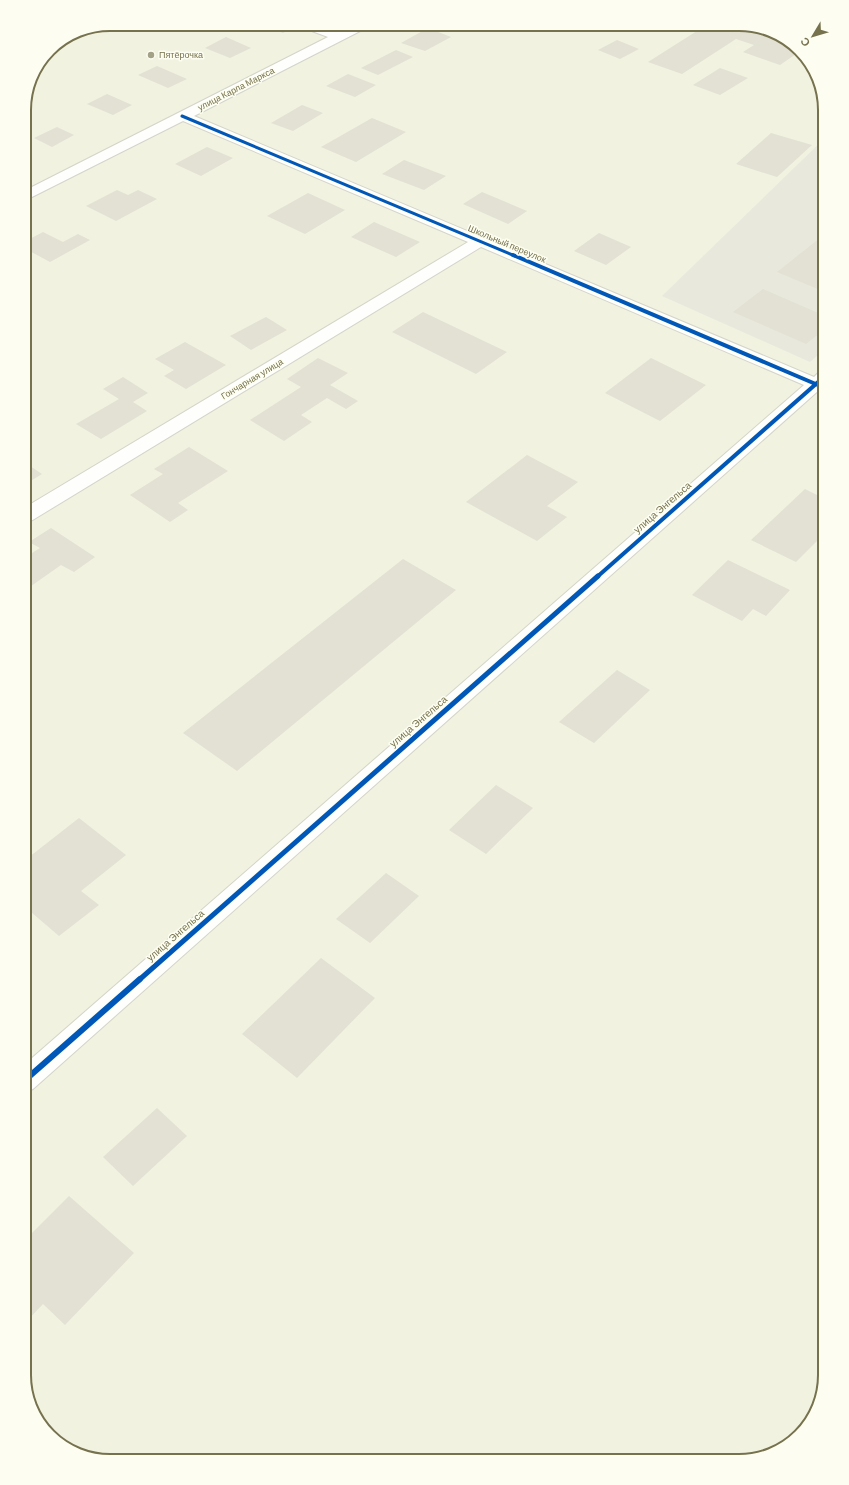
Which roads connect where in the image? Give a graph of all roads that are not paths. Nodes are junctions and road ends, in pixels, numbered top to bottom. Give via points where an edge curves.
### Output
1 (325, 31) edge
2 (349, 31) edge
3 (339, 36) junction
4 (182, 116) junction
5 (31, 193) edge
6 (480, 241) junction
7 (818, 380) edge
8 (818, 385) edge
9 (31, 513) edge
10 (31, 1074) edge

1 - 3 street
2 - 3 street, улица Карла Маркса
3 - 4 street, улица Карла Маркса
4 - 5 street, улица Карла Маркса
4 - 6 street, Школьный переулок
6 - 7 street, Школьный переулок
6 - 9 street, Гончарная улица
8 - 10 street, улица Энгельса

